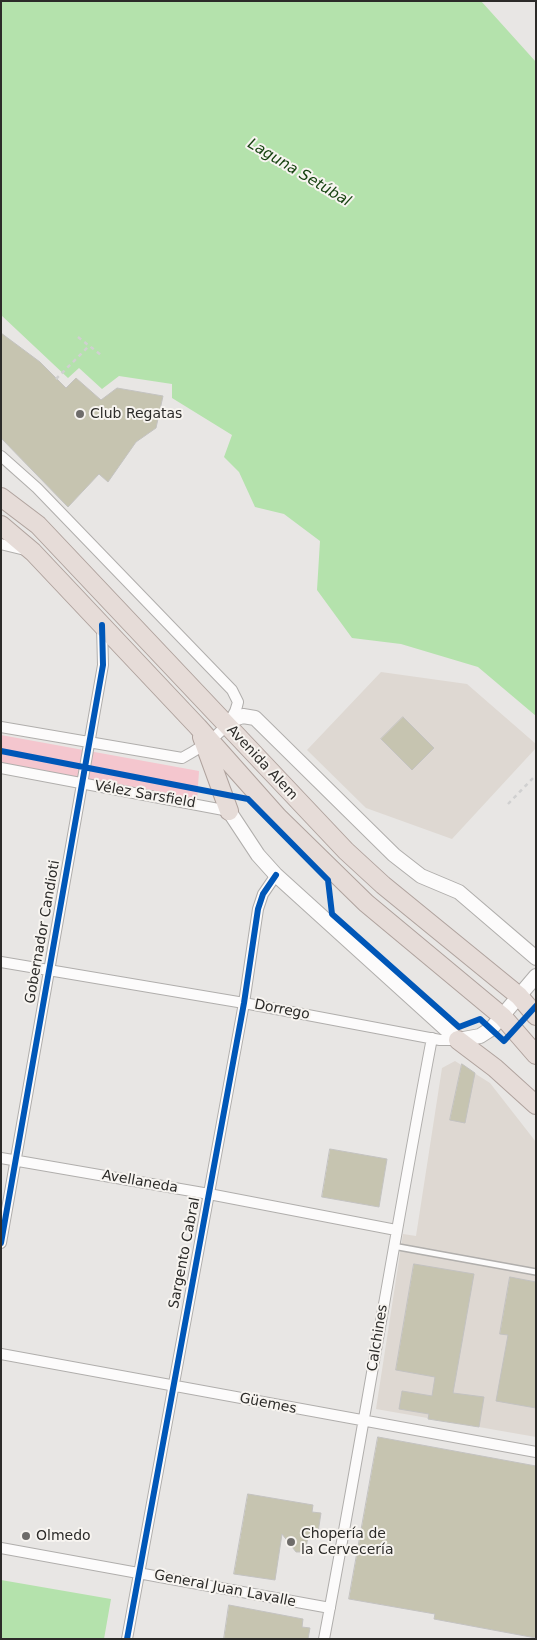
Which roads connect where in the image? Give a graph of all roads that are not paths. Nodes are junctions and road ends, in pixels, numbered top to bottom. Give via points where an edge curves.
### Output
1 (1, 456) edge
2 (1, 497) edge
3 (1, 525) edge
4 (1, 544) edge
5 (33, 552) junction
6 (102, 626) junction
7 (229, 722) junction
8 (1, 727) edge
9 (204, 738) junction
10 (90, 743) junction
11 (1, 768) edge
12 (82, 784) junction
13 (229, 811) junction
14 (276, 875) junction
15 (536, 958) edge
16 (1, 962) edge
17 (49, 970) junction
18 (536, 976) edge
19 (520, 996) junction
20 (244, 1002) junction
21 (503, 1016) junction
22 (536, 1016) edge
23 (432, 1038) junction
24 (458, 1040) junction
25 (536, 1054) edge
26 (536, 1105) edge
27 (1, 1158) edge
28 (16, 1161) junction
29 (209, 1194) junction
30 (396, 1230) junction
31 (1, 1243) edge
32 (393, 1246) junction
33 (536, 1272) edge
34 (1, 1354) edge
35 (173, 1386) junction
36 (365, 1422) junction
37 (536, 1452) edge
38 (1, 1548) edge
39 (139, 1572) junction
40 (330, 1608) junction
41 (127, 1639) edge
42 (324, 1639) edge

1 - 7 street via 37,488 232,690 238,702
2 - 7 highway, Avenida Alem via 38,525
3 - 5 highway, Avenida Alem
4 - 5 street
5 - 6 highway, Avenida Alem
6 - 9 highway, Avenida Alem
6 - 10 street, Gobernador Candioti via 103,665
7 - 9 street
7 - 15 street via 243,716 255,718 394,855 421,876 459,892
7 - 19 highway, Avenida Alem via 346,851
8 - 10 street
9 - 10 street via 182,758
9 - 13 highway
9 - 21 highway, Avenida Alem via 278,817 366,903
10 - 12 street, Gobernador Candioti
11 - 12 street, Vélez Sarsfield
12 - 13 street, Vélez Sarsfield
12 - 17 street, Gobernador Candioti
13 - 14 street via 258,855
14 - 20 street, Sargento Cabral via 263,894 258,909
14 - 24 street
16 - 17 street, Dorrego
17 - 20 street, Dorrego
17 - 28 street, Gobernador Candioti
18 - 19 street, Dorrego
19 - 21 street, Dorrego
19 - 22 highway, Avenida Alem
20 - 23 street, Dorrego
20 - 29 street, Sargento Cabral
21 - 24 street, Dorrego via 487,1033
21 - 25 highway, Avenida Alem
23 - 24 street, Dorrego
23 - 30 street, Calchines
24 - 26 highway
27 - 28 street, Avellaneda
28 - 29 street, Avellaneda
28 - 31 street, Gobernador Candioti
29 - 30 street, Avellaneda
29 - 35 street, Sargento Cabral
30 - 32 street, Calchines
32 - 33 lane
32 - 36 street, Calchines
34 - 35 street, Güemes
35 - 36 street, Güemes
35 - 39 street, Sargento Cabral
36 - 37 street, Güemes
36 - 40 street, Calchines
38 - 39 street, General Juan Lavalle
39 - 40 street, General Juan Lavalle
39 - 41 street, Sargento Cabral
40 - 42 street, Calchines

